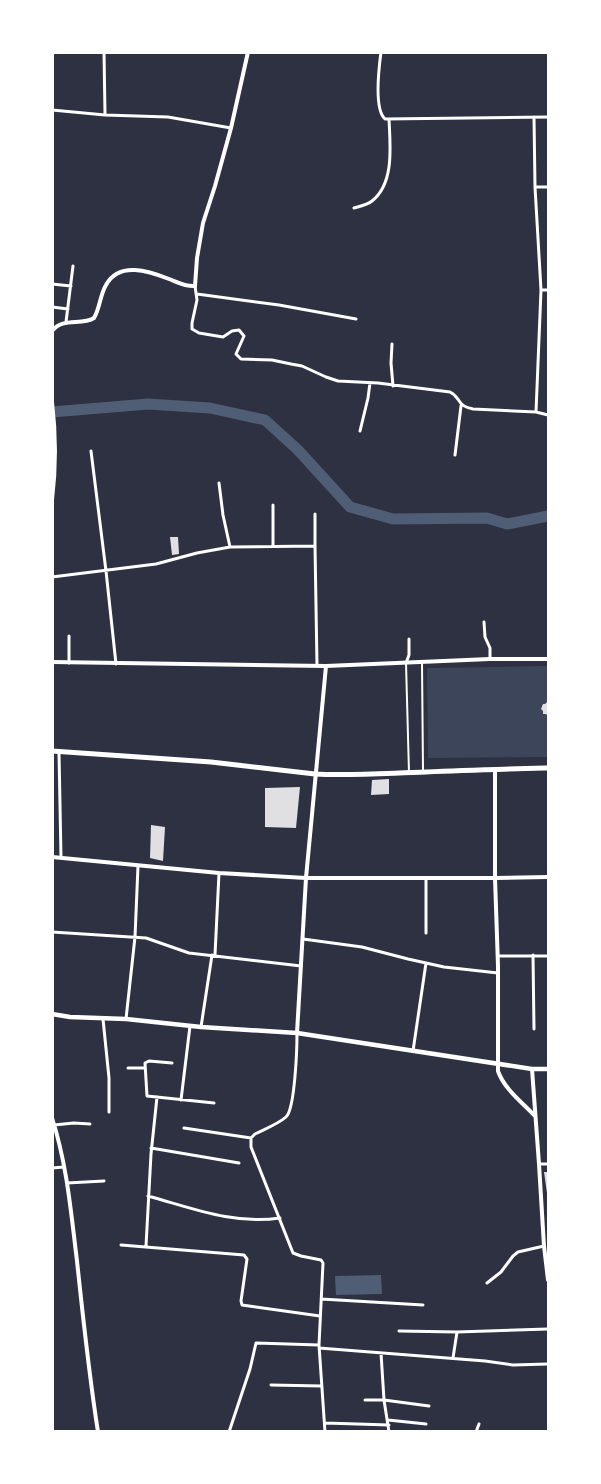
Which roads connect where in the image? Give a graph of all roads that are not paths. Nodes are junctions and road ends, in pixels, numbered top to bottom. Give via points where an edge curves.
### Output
1 (104, 52) edge
2 (248, 52) edge
3 (381, 52) edge
4 (52, 110) edge
5 (105, 115) junction
6 (534, 117) junction
7 (548, 117) edge
8 (389, 119) junction
9 (230, 128) junction
10 (535, 187) junction
11 (548, 187) edge
12 (354, 208) dead end
13 (73, 266) dead end
14 (52, 284) edge
15 (71, 286) junction
16 (195, 286) junction
17 (541, 290) junction
18 (548, 290) edge
19 (197, 294) junction
20 (52, 307) edge
21 (68, 309) junction
22 (356, 319) dead end
23 (66, 322) junction
24 (52, 331) edge
25 (392, 344) dead end
26 (370, 384) junction
27 (393, 386) junction
28 (52, 402) edge
29 (462, 405) junction
30 (536, 412) junction
31 (548, 415) edge
32 (360, 431) dead end
33 (91, 451) dead end
34 (455, 454) dead end
35 (219, 483) dead end
36 (53, 496) edge
37 (52, 500) edge
38 (273, 505) dead end
39 (315, 514) dead end
40 (273, 546) junction
41 (315, 546) junction
42 (230, 547) junction
43 (106, 571) junction
44 (52, 578) edge
45 (484, 622) dead end
46 (69, 636) dead end
47 (409, 639) dead end
48 (548, 659) edge
49 (490, 660) junction
50 (52, 662) edge
51 (69, 663) junction
52 (406, 663) junction
53 (422, 663) junction
54 (116, 664) junction
55 (317, 666) junction
56 (326, 666) junction
57 (56, 752) edge
58 (548, 768) edge
59 (495, 769) junction
60 (409, 772) junction
61 (423, 772) junction
62 (315, 774) junction
63 (52, 857) edge
64 (60, 857) junction
65 (138, 866) junction
66 (219, 873) junction
67 (548, 877) edge
68 (306, 878) junction
69 (426, 878) junction
70 (495, 878) junction
71 (52, 932) edge
72 (426, 933) dead end
73 (135, 937) junction
74 (303, 940) junction
75 (213, 955) junction
76 (534, 955) junction
77 (498, 956) junction
78 (548, 956) edge
79 (426, 963) junction
80 (301, 966) junction
81 (498, 973) junction
82 (52, 1014) edge
83 (103, 1019) junction
84 (126, 1019) junction
85 (190, 1026) junction
86 (201, 1027) junction
87 (534, 1029) dead end
88 (297, 1033) junction
89 (413, 1051) junction
90 (172, 1063) dead end
91 (498, 1064) junction
92 (128, 1068) dead end
93 (145, 1068) junction
94 (532, 1069) junction
95 (548, 1069) edge
96 (157, 1097) junction
97 (181, 1100) junction
98 (214, 1103) dead end
99 (109, 1112) dead end
100 (535, 1116) junction
101 (52, 1118) edge
102 (90, 1124) dead end
103 (54, 1125) edge
104 (184, 1128) dead end
105 (251, 1138) junction
106 (151, 1148) junction
107 (239, 1163) dead end
108 (539, 1164) junction
109 (548, 1164) edge
110 (64, 1167) junction
111 (52, 1168) edge
112 (104, 1181) dead end
113 (67, 1183) junction
114 (148, 1196) junction
115 (280, 1218) junction
116 (121, 1245) dead end
117 (146, 1246) junction
118 (544, 1246) junction
119 (548, 1280) edge
120 (487, 1282) dead end
121 (321, 1300) junction
122 (423, 1305) dead end
123 (320, 1316) junction
124 (548, 1329) edge
125 (398, 1331) dead end
126 (457, 1332) junction
127 (319, 1347) junction
128 (380, 1353) junction
129 (453, 1358) junction
130 (548, 1364) edge
131 (271, 1385) dead end
132 (322, 1386) junction
133 (365, 1400) dead end
134 (384, 1400) junction
135 (429, 1406) dead end
136 (388, 1420) junction
137 (325, 1423) junction
138 (426, 1424) dead end
139 (479, 1424) dead end
140 (389, 1425) junction
141 (98, 1432) edge
142 (229, 1432) edge
143 (325, 1432) edge
144 (389, 1432) edge
145 (476, 1432) edge

1 - 5 street
2 - 9 street
3 - 8 street via 379,103 382,117
4 - 5 street
5 - 9 street via 177,118
6 - 7 street
6 - 8 street
6 - 10 street
8 - 12 street via 390,149 383,187 373,200
9 - 16 street via 203,223
10 - 11 street
10 - 17 street
13 - 15 street
14 - 15 street
15 - 21 street
16 - 19 street
16 - 23 street via 142,270 121,271 106,284 94,318
17 - 18 street
17 - 30 street
19 - 22 street
19 - 26 street via 192,329 223,337 232,330 239,330 244,336 236,354 241,359 272,360 302,366 333,380
20 - 21 street
21 - 23 street
23 - 24 street
25 - 27 street
26 - 27 street
26 - 32 street
27 - 29 street via 450,392
28 - 36 street via 56,458
29 - 30 street via 473,409
29 - 34 street
30 - 31 street
33 - 43 street
35 - 42 street
36 - 37 street
38 - 40 street
39 - 41 street
40 - 41 street
40 - 42 street
41 - 55 street
42 - 43 street via 197,552 156,564
43 - 44 street
43 - 54 street
45 - 49 street
46 - 51 street
47 - 52 street
48 - 49 street
49 - 53 street
50 - 51 street
51 - 54 street
52 - 53 street
52 - 56 street
52 - 60 lane
53 - 61 lane
54 - 55 street
55 - 56 street
56 - 62 street
57 - 62 main road via 211,762
57 - 64 street
58 - 59 main road
59 - 61 main road
59 - 70 street
60 - 61 main road
60 - 62 main road
62 - 68 street
63 - 64 street
64 - 65 street
65 - 66 street
65 - 73 street
66 - 68 street
66 - 75 street
67 - 70 street
68 - 69 street
68 - 74 street
69 - 70 street
69 - 72 street
70 - 77 street
71 - 73 street
73 - 75 street via 150,938 189,953
73 - 84 street
74 - 79 street via 362,947
74 - 80 street
75 - 80 street
75 - 86 street
76 - 77 street
76 - 78 street
76 - 87 street
77 - 81 street
79 - 81 street
79 - 89 street
80 - 88 street
81 - 91 street
82 - 83 main road
83 - 84 main road
83 - 99 street
84 - 85 main road
85 - 86 main road
85 - 97 street
86 - 88 main road
88 - 89 main road
88 - 105 street via 289,1114
89 - 91 main road
90 - 93 street via 146,1062
91 - 94 main road
91 - 100 street via 504,1082
92 - 93 street
93 - 96 street via 146,1094
94 - 95 main road
94 - 100 street
96 - 97 street
96 - 106 street
97 - 98 street
100 - 108 street
101 - 103 street
102 - 103 street
103 - 110 street
104 - 105 street
105 - 115 street via 251,1147
106 - 107 street
106 - 114 street
108 - 109 street
108 - 118 street
110 - 111 street
110 - 113 street
112 - 113 street
113 - 141 street
114 - 115 street via 230,1218 255,1221
114 - 117 street
115 - 121 street via 294,1254 322,1261
116 - 117 street
117 - 123 street via 245,1256 242,1305
118 - 119 street
118 - 120 street via 518,1252 502,1272
121 - 122 street
121 - 123 street
123 - 127 street
124 - 126 street
125 - 126 street
126 - 129 street
127 - 128 street
127 - 132 street
127 - 142 street via 256,1343
128 - 129 street
128 - 134 street
129 - 130 street via 513,1365
131 - 132 street
132 - 137 street
133 - 134 street
134 - 135 street
134 - 136 street
136 - 138 street
136 - 140 street
137 - 140 street
137 - 143 street
139 - 145 street
140 - 144 street

